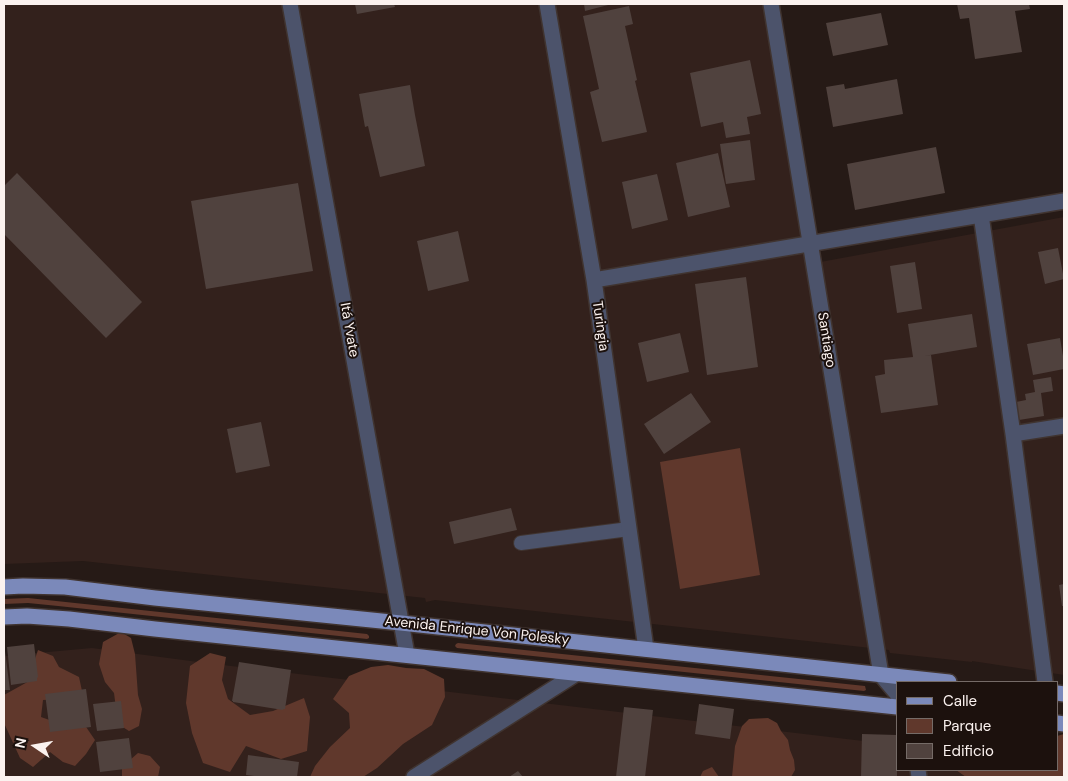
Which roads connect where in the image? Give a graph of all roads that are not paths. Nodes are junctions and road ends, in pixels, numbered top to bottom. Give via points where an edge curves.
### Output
1 (290, 4) edge
2 (547, 4) edge
3 (771, 4) edge
4 (1064, 201) edge
5 (981, 215) junction
6 (810, 244) junction
7 (594, 280) junction
8 (1064, 426) edge
9 (1013, 434) junction
10 (629, 529) junction
11 (521, 543) dead end
12 (4, 586) edge
13 (4, 616) edge
14 (401, 623) junction
15 (646, 650) junction
16 (407, 655) junction
17 (576, 674) junction
18 (881, 675) junction
19 (939, 681) edge
20 (1045, 681) edge
21 (896, 693) edge
22 (896, 707) edge
23 (414, 777) edge

1 - 14 street, Itá Yvate
2 - 7 street, Turingia
3 - 6 street, Santiago
4 - 5 street
5 - 6 street
5 - 9 street
6 - 7 street
6 - 18 street, Santiago
7 - 10 street, Turingia
8 - 9 street
9 - 20 street
10 - 11 lane
10 - 15 street, Turingia
12 - 14 main road, Avenida Enrique Von Polesky via 65,587
13 - 16 main road via 68,619
14 - 15 main road, Avenida Enrique Von Polesky
14 - 16 street, Itá Yvate
15 - 18 main road, Avenida Enrique Von Polesky
16 - 17 main road
17 - 22 main road
17 - 23 street
18 - 19 main road, Avenida Enrique Von Polesky
18 - 21 street

